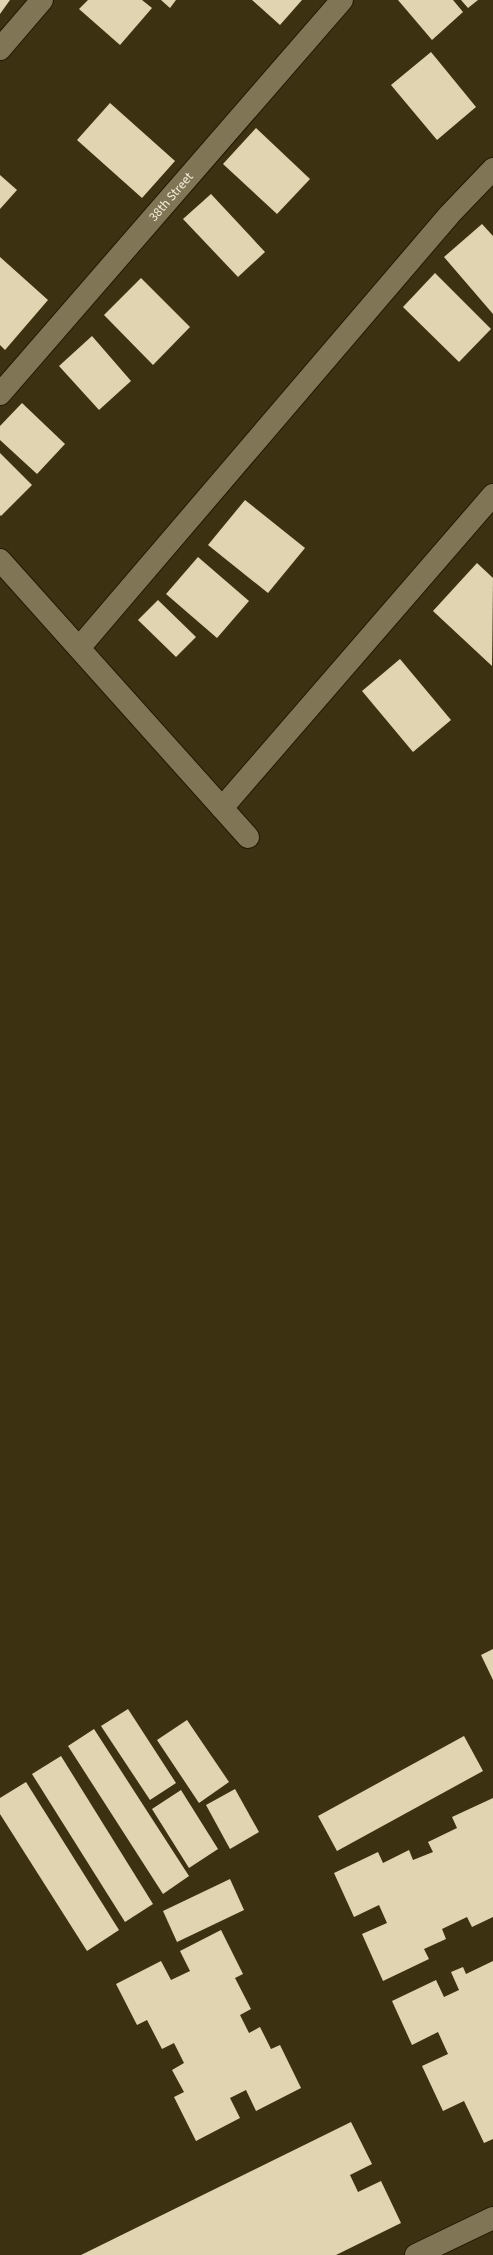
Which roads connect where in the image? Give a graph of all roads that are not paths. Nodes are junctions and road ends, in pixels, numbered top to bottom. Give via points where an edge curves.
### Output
1 (42, 0) edge
2 (342, 0) edge
3 (0, 50) edge
4 (493, 169) edge
5 (0, 394) edge
6 (493, 495) edge
7 (0, 560) edge
8 (79, 648) junction
9 (222, 808) junction
10 (248, 836) dead end
11 (493, 2218) edge
12 (416, 2255) edge

1 - 3 street
2 - 5 street, 38th Street
4 - 8 street via 445,220
6 - 9 street
7 - 8 street
8 - 9 street
9 - 10 street
11 - 12 street

